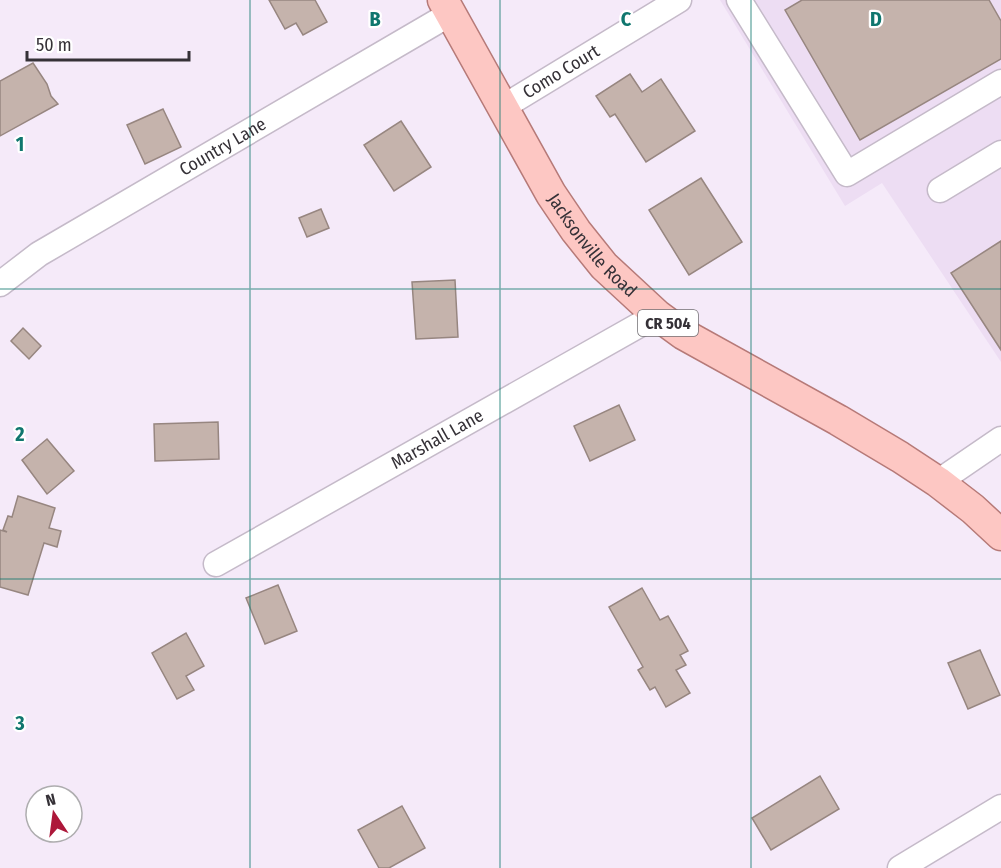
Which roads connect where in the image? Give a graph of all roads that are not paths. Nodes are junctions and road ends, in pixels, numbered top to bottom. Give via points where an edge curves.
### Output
1 (679, 0) edge
2 (739, 0) edge
3 (446, 7) edge
4 (1001, 82) edge
5 (503, 107) junction
6 (1001, 153) edge
7 (940, 190) dead end
8 (0, 284) edge
9 (657, 315) junction
10 (1001, 439) edge
11 (938, 482) junction
12 (1001, 535) edge
13 (216, 564) dead end
14 (1001, 807) edge
15 (900, 868) edge

1 - 5 street, Como Court
2 - 4 street via 847,174
3 - 5 main road, Jacksonville Road / CR 504
3 - 8 street, Country Lane via 39,254
5 - 9 main road, Jacksonville Road / CR 504 via 576,231 604,266
6 - 7 street
9 - 11 main road, Jacksonville Road / CR 504 via 683,334 838,420
9 - 13 street, Marshall Lane
10 - 11 street
11 - 12 main road, Jacksonville Road / CR 504
14 - 15 street

